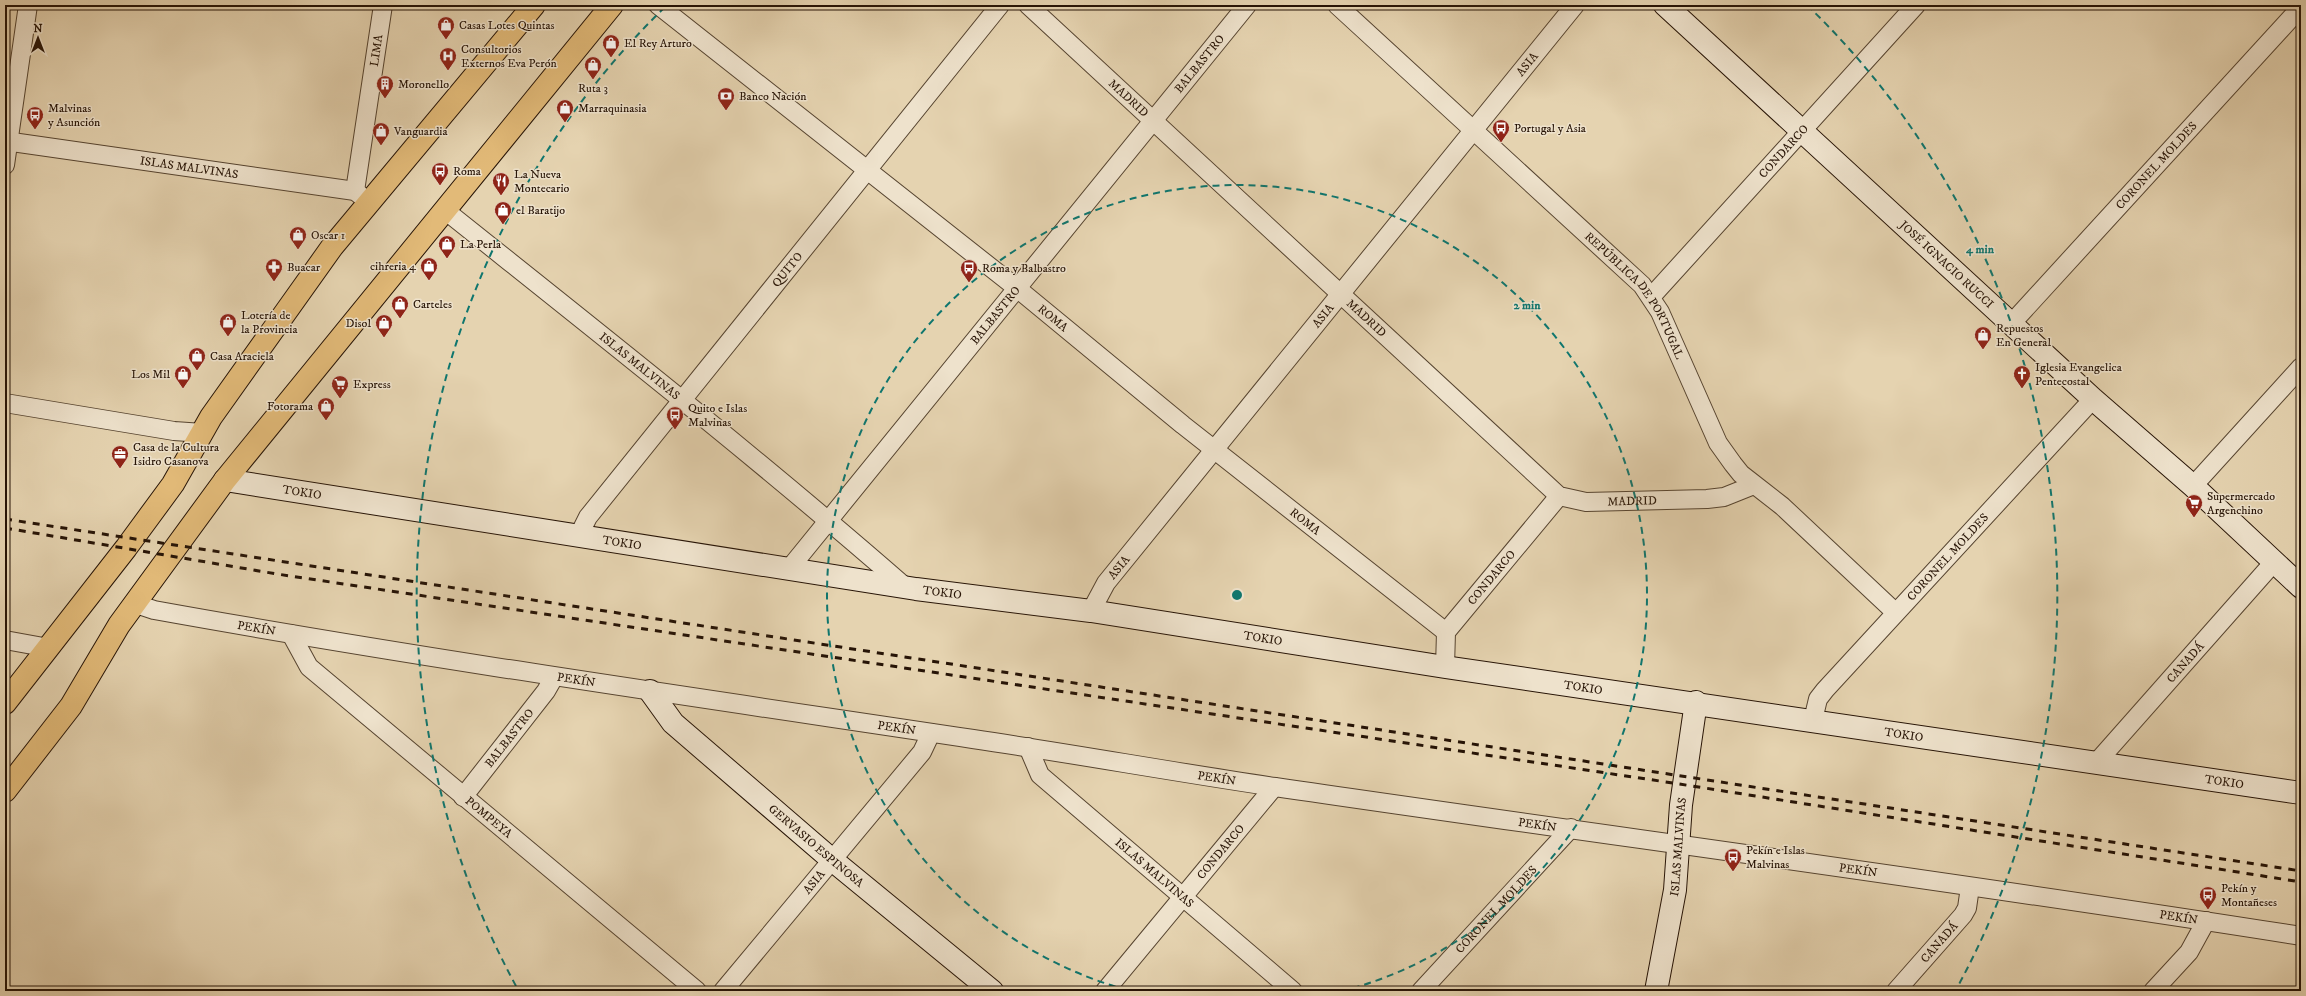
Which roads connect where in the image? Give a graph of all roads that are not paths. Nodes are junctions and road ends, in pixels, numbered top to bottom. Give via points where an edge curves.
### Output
1 (28, 5) edge
2 (383, 5) edge
3 (534, 5) edge
4 (612, 5) edge
5 (658, 5) edge
6 (1000, 5) edge
7 (1028, 5) edge
8 (1247, 5) edge
9 (1337, 5) edge
10 (1575, 5) edge
11 (1665, 5) edge
12 (1916, 5) edge
13 (2301, 6) edge
14 (1153, 120) junction
15 (1474, 128) junction
16 (1803, 131) junction
17 (7, 142) edge
18 (5, 165) edge
19 (866, 170) junction
20 (362, 197) junction
21 (446, 211) junction
22 (1018, 289) junction
23 (1341, 293) junction
24 (1651, 297) junction
25 (2011, 324) junction
26 (2301, 367) edge
27 (682, 399) junction
28 (2093, 399) junction
29 (5, 404) edge
30 (202, 433) junction
31 (1215, 448) junction
32 (225, 480) junction
33 (1754, 485) junction
34 (2193, 486) junction
35 (1559, 496) junction
36 (829, 520) junction
37 (578, 537) junction
38 (2274, 562) junction
39 (789, 569) junction
40 (904, 586) junction
41 (2301, 587) edge
42 (136, 604) junction
43 (1091, 611) junction
44 (1895, 612) junction
45 (1446, 632) junction
46 (291, 634) junction
47 (5, 640) edge
48 (49, 648) junction
49 (1445, 667) junction
50 (554, 677) junction
51 (650, 691) junction
52 (1696, 702) junction
53 (5, 703) edge
54 (1813, 720) junction
55 (931, 733) junction
56 (1028, 747) junction
57 (2097, 762) junction
58 (1274, 787) junction
59 (5, 791) edge
60 (2301, 794) edge
61 (463, 796) junction
62 (1571, 828) junction
63 (1678, 844) junction
64 (831, 859) junction
65 (1970, 887) junction
66 (1182, 896) junction
67 (2206, 921) junction
68 (2301, 936) edge
69 (697, 991) edge
70 (723, 991) edge
71 (992, 991) edge
72 (1104, 991) edge
73 (1293, 991) edge
74 (1421, 991) edge
75 (1656, 991) edge
76 (1896, 991) edge
77 (2153, 991) edge

1 - 17 street
2 - 20 street, LIMA
3 - 20 highway
4 - 21 highway
5 - 19 street, ROMA
6 - 19 street, QUITO
7 - 14 street, MADRID
8 - 14 street, BALBASTRO
9 - 15 street, REPÚBLICA DE PORTUGAL
10 - 15 street, ASIA
11 - 16 street, JOSÉ IGNACIO RUCCI
12 - 16 street, CONDARCO
13 - 25 street, CORONEL MOLDES
14 - 22 street, BALBASTRO
14 - 23 street, MADRID
15 - 23 street, ASIA
15 - 24 street, REPÚBLICA DE PORTUGAL via 1639,282
16 - 24 street, CONDARCO
16 - 25 street, JOSÉ IGNACIO RUCCI
17 - 18 street
17 - 20 street, ISLAS MALVINAS
19 - 22 street, ROMA
19 - 27 street, QUITO
20 - 30 highway via 332,247
21 - 27 street, ISLAS MALVINAS
21 - 32 highway
22 - 31 street, ROMA via 1182,425
22 - 36 street, BALBASTRO
23 - 31 street, ASIA
23 - 35 street, MADRID
24 - 33 street, REPÚBLICA DE PORTUGAL via 1718,443 1733,464
25 - 28 street, JOSÉ IGNACIO RUCCI
26 - 34 street
27 - 36 street, ISLAS MALVINAS
27 - 37 street, QUITO via 588,518
28 - 34 street, JOSÉ IGNACIO RUCCI
28 - 44 street, CORONEL MOLDES
29 - 30 street via 174,431
30 - 48 highway via 173,484
31 - 43 street, ASIA via 1106,584
31 - 45 street, ROMA
32 - 37 street, TOKIO
32 - 42 highway via 175,545
33 - 35 street, MADRID via 1724,497 1707,499 1586,502
33 - 44 street, REPÚBLICA DE PORTUGAL via 1782,506
34 - 38 street, JOSÉ IGNACIO RUCCI
35 - 45 street, CONDARCO
36 - 39 street, BALBASTRO
36 - 40 street, ISLAS MALVINAS
37 - 39 street, TOKIO
38 - 41 street, JOSÉ IGNACIO RUCCI
38 - 57 street, CANADÁ
39 - 40 street, TOKIO
40 - 43 street, TOKIO
42 - 46 street, PEKÍN via 154,610
42 - 59 highway via 119,625 72,706
43 - 49 street, TOKIO
44 - 54 street, CORONEL MOLDES via 1818,699
45 - 49 street
46 - 50 street, PEKÍN
46 - 61 street, POMPEYA via 309,666
47 - 48 street
48 - 53 highway
49 - 52 street, TOKIO
50 - 51 street, PEKÍN
50 - 61 street, BALBASTRO via 546,691
51 - 55 street, PEKÍN
51 - 64 street, GERVASIO ESPINOSA via 673,723
52 - 54 street, TOKIO
52 - 63 street, ISLAS MALVINAS
54 - 57 street, TOKIO
55 - 56 street, PEKÍN
55 - 64 street, ASIA via 922,752
56 - 58 street, PEKÍN
56 - 66 street, ISLAS MALVINAS via 1040,775
57 - 60 street, TOKIO
58 - 62 street, PEKÍN
58 - 66 street, CONDARCO
61 - 69 street, POMPEYA
62 - 63 street, PEKÍN
62 - 74 street, CORONEL MOLDES
63 - 65 street, PEKÍN
63 - 75 street, ISLAS MALVINAS via 1675,890
64 - 70 street, ASIA
64 - 71 street, GERVASIO ESPINOSA
65 - 67 street, PEKÍN
65 - 76 street, CANADÁ via 1967,908 1963,915
66 - 72 street, CONDARCO
66 - 73 street, ISLAS MALVINAS
67 - 68 street, PEKÍN
67 - 77 street via 2189,952

